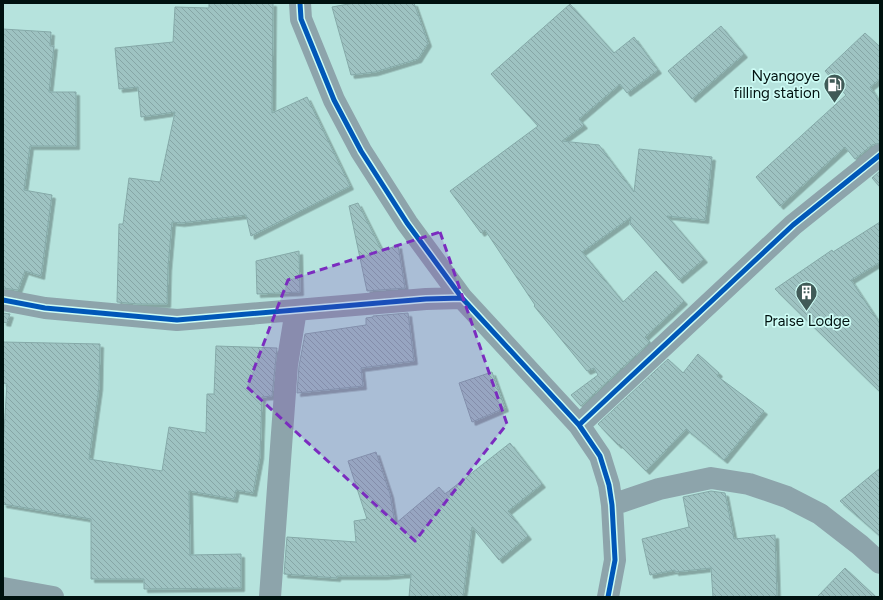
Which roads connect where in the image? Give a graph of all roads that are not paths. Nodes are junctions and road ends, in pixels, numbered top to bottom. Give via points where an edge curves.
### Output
1 (300, 3) edge
2 (880, 155) edge
3 (462, 298) junction
4 (3, 300) edge
5 (296, 310) junction
6 (579, 425) junction
7 (612, 505) junction
8 (880, 564) edge
9 (3, 588) edge
10 (53, 597) edge
11 (270, 597) edge
12 (608, 597) edge

1 - 3 street via 301,19 315,56 334,100 361,151 407,223
2 - 6 street via 793,225
3 - 5 street
3 - 6 street
4 - 5 street via 46,308 177,320
5 - 11 street via 287,365
6 - 7 street via 600,456
7 - 8 street via 659,489 711,478 750,484 787,497 820,514
7 - 12 street via 615,560
9 - 10 street

